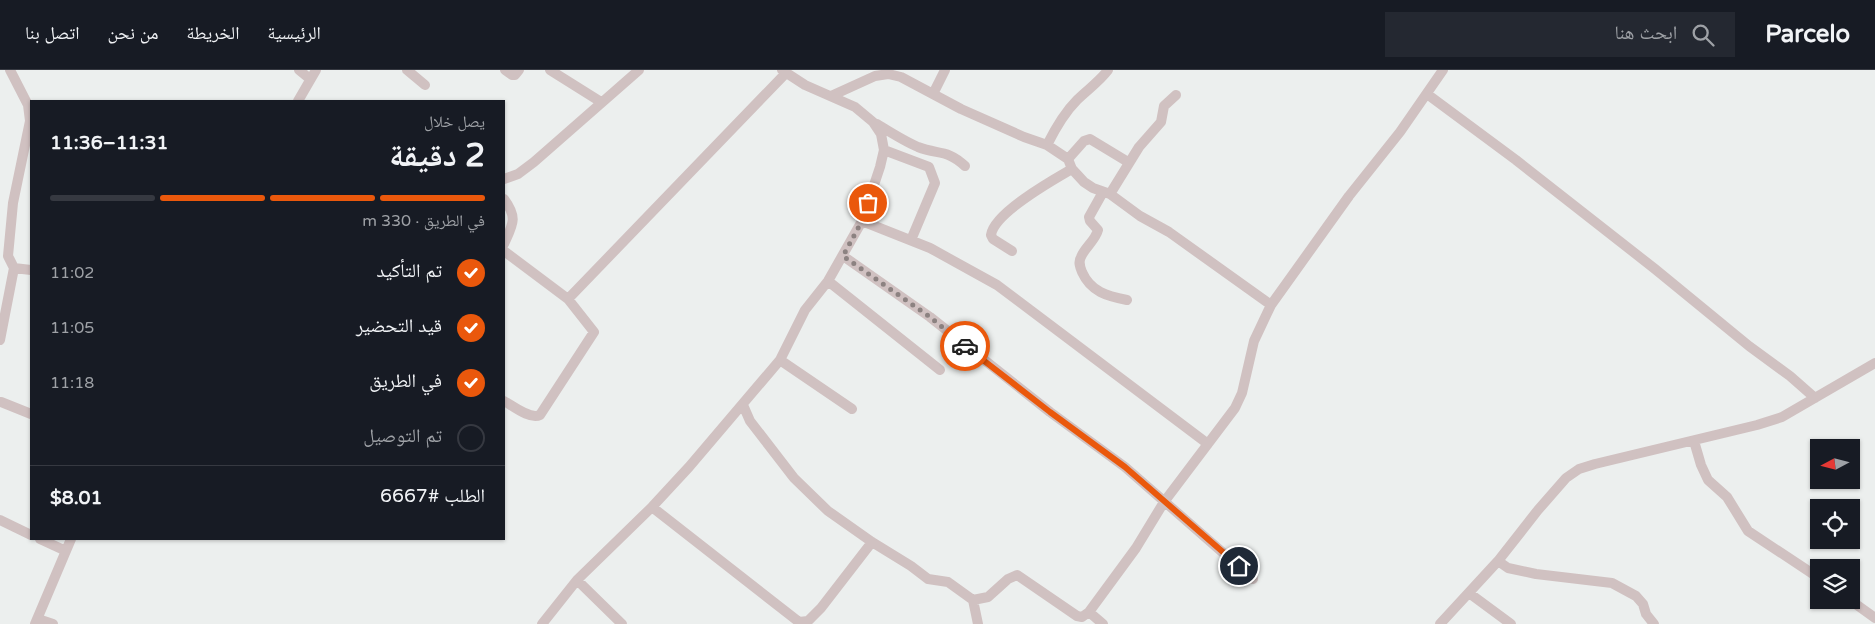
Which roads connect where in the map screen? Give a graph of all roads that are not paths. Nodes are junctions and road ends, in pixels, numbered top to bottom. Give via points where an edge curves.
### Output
1 (10, 70) edge
2 (299, 70) edge
3 (407, 70) edge
4 (505, 70) edge
5 (519, 70) edge
6 (550, 70) edge
7 (639, 70) edge
8 (945, 70) edge
9 (1108, 70) edge
10 (1443, 70) edge
11 (784, 71) edge
12 (313, 74) edge
13 (425, 85) dead end
14 (933, 94) junction
15 (1427, 94) junction
16 (1176, 95) dead end
17 (831, 96) junction
18 (299, 100) edge
19 (601, 102) junction
20 (873, 122) junction
21 (1047, 145) junction
22 (884, 150) junction
23 (928, 150) junction
24 (27, 157) edge
25 (1068, 158) junction
26 (1128, 162) junction
27 (964, 166) dead end
28 (929, 167) junction
29 (1072, 169) junction
30 (505, 179) edge
31 (1106, 193) junction
32 (505, 201) edge
33 (862, 221) junction
34 (911, 240) junction
35 (505, 242) edge
36 (1012, 251) dead end
37 (505, 252) edge
38 (4, 253) edge
39 (843, 256) junction
40 (14, 268) junction
41 (30, 270) edge
42 (828, 281) junction
43 (568, 299) junction
44 (1127, 300) dead end
45 (1271, 305) junction
46 (0, 340) edge
47 (780, 360) junction
48 (1875, 363) edge
49 (940, 370) dead end
50 (1815, 398) junction
51 (1, 402) edge
52 (505, 402) edge
53 (743, 405) junction
54 (852, 409) dead end
55 (30, 414) edge
56 (1694, 441) junction
57 (1208, 444) junction
58 (1164, 502) junction
59 (652, 507) junction
60 (0, 520) edge
61 (30, 535) edge
62 (42, 540) edge
63 (71, 540) edge
64 (872, 542) junction
65 (66, 550) junction
66 (1498, 561) junction
67 (1810, 572) edge
68 (1253, 579) dead end
69 (577, 580) junction
70 (1470, 593) junction
71 (973, 600) junction
72 (1860, 607) edge
73 (1089, 612) junction
74 (1875, 618) edge
75 (36, 621) edge
76 (54, 624) edge
77 (542, 624) edge
78 (622, 624) edge
79 (978, 624) edge
80 (1102, 624) edge
81 (1440, 624) edge
82 (1511, 624) edge
83 (1654, 624) edge

1 - 24 street via 30,111
2 - 12 street
3 - 13 street
4 - 5 street via 515,75
6 - 19 street
7 - 19 street
8 - 14 street
9 - 21 street via 1075,102
10 - 15 street
11 - 17 street
11 - 43 street
12 - 18 street
14 - 17 street via 901,77 888,74 875,76
14 - 21 street
15 - 45 street
15 - 50 street via 1641,257
16 - 26 street via 1164,106 1161,122
17 - 20 street via 855,107
19 - 30 street via 534,162
20 - 22 street via 881,134
20 - 23 street
21 - 25 street
22 - 28 street
22 - 33 street
23 - 27 street via 948,153
23 - 28 street
24 - 38 street via 13,203
25 - 26 street via 1090,139
25 - 29 street
26 - 31 street
28 - 34 street via 935,183
29 - 31 street via 1084,182
29 - 36 street via 1023,200 992,230 993,238
31 - 44 street via 1089,217 1098,230 1080,258 1081,268 1089,284 1102,294
31 - 45 street via 1176,237
32 - 35 street via 514,218
33 - 34 street
33 - 39 street
34 - 57 street via 997,285
37 - 43 street
38 - 40 street
39 - 42 street
39 - 58 street via 930,317 1125,467
40 - 41 street
40 - 46 street
42 - 47 street via 805,310
42 - 49 street
43 - 52 street via 592,328 591,339 540,415 532,416
45 - 57 street via 1254,341 1242,393
47 - 53 street
47 - 54 street
48 - 50 street
50 - 56 street via 1758,425
51 - 55 street
53 - 59 street
53 - 64 street via 750,421 808,494
56 - 66 street via 1595,464 1572,473
56 - 67 street via 1708,480 1727,497 1748,531
57 - 58 street
58 - 68 street
58 - 73 street via 1136,548
59 - 64 street via 804,623 821,608
59 - 69 street
60 - 61 street
62 - 65 street
63 - 65 street
64 - 71 street via 928,579 948,582
65 - 75 street
66 - 70 street
66 - 83 street via 1508,568 1536,574 1612,584 1636,596
69 - 77 street
69 - 78 street
70 - 81 street
70 - 82 street
71 - 73 street via 988,597 1017,575 1077,616 1082,617
71 - 79 street
72 - 74 street
73 - 80 street
75 - 76 street

